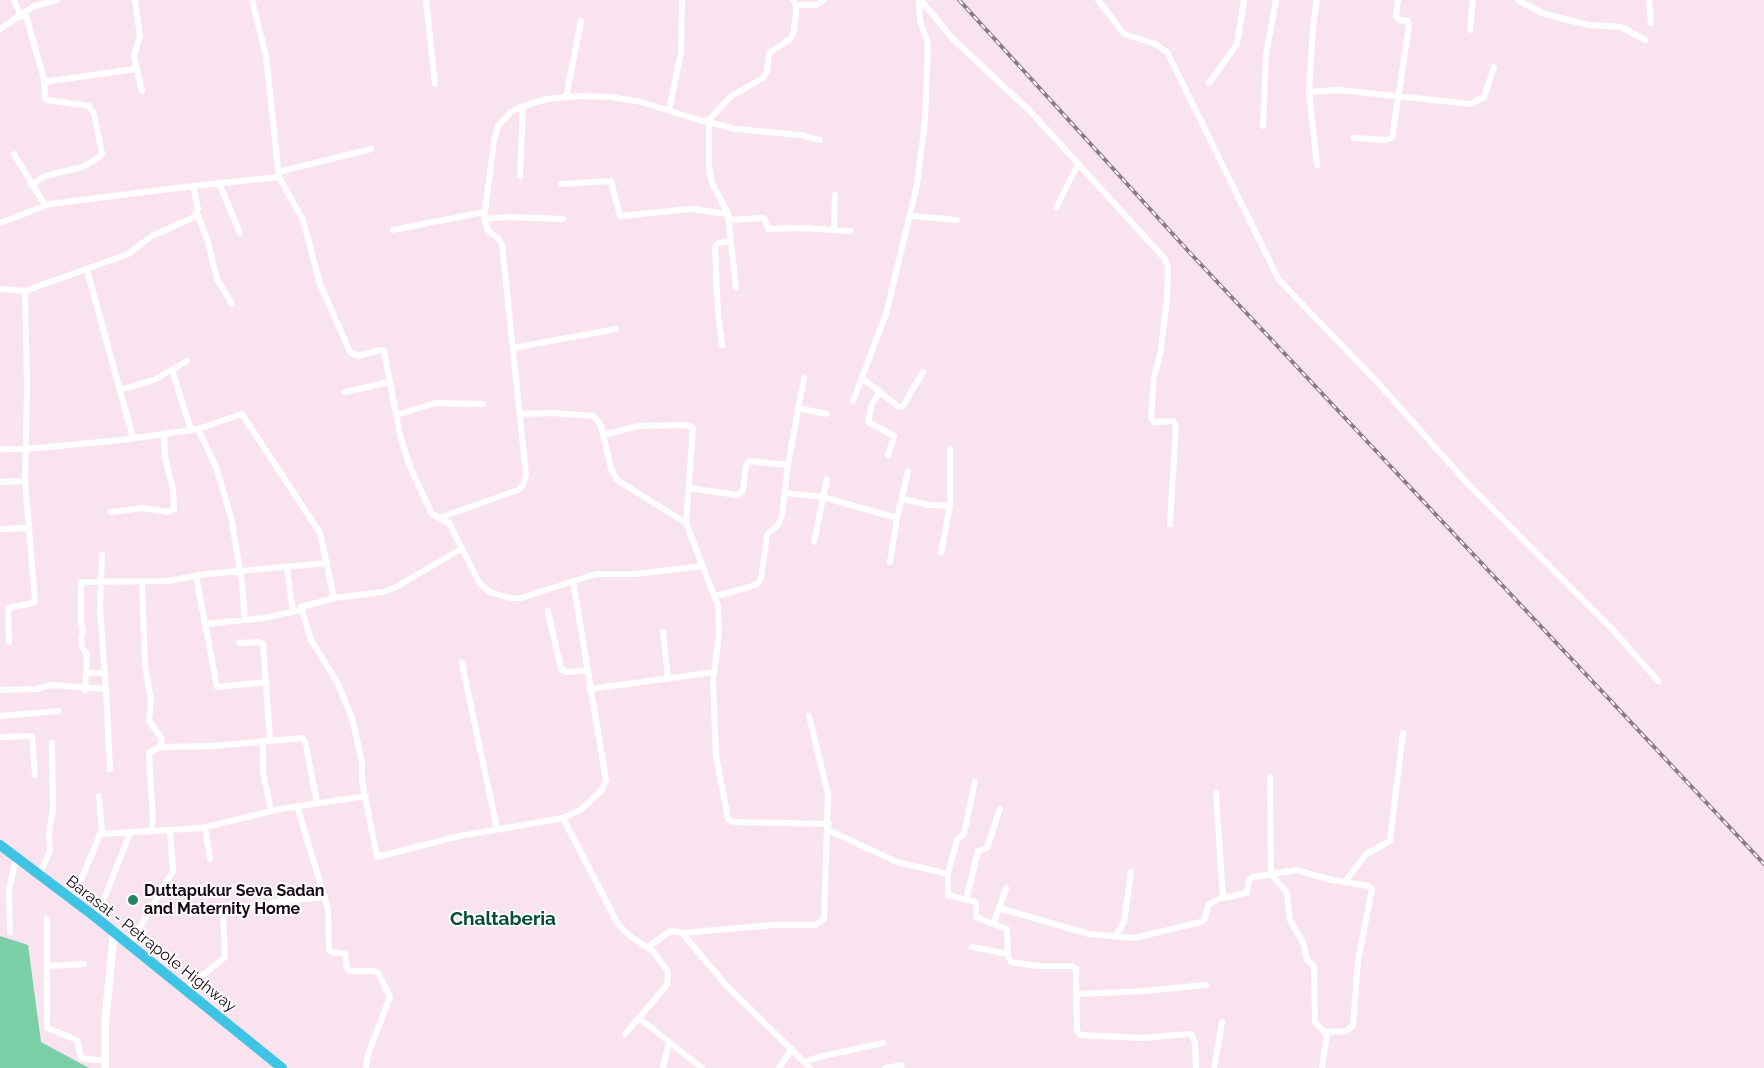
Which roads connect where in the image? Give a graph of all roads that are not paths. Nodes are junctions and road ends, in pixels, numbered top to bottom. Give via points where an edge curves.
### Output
1 (14, 0) edge
2 (57, 0) edge
3 (135, 0) edge
4 (252, 0) edge
5 (426, 0) edge
6 (682, 0) edge
7 (824, 0) edge
8 (920, 0) edge
9 (1098, 0) edge
10 (1244, 0) edge
11 (1276, 0) edge
12 (1317, 0) edge
13 (1398, 0) edge
14 (1473, 0) edge
15 (1518, 0) edge
16 (1649, 0) edge
17 (794, 2) edge
18 (23, 14) junction
19 (580, 21) dead end
20 (1650, 23) dead end
21 (0, 30) edge
22 (1470, 30) dead end
23 (1645, 40) dead end
24 (1494, 66) dead end
25 (135, 69) junction
26 (44, 82) junction
27 (1209, 83) dead end
28 (435, 84) dead end
29 (142, 90) dead end
30 (1309, 92) junction
31 (566, 97) junction
32 (1398, 97) junction
33 (523, 106) junction
34 (669, 110) junction
35 (709, 121) junction
36 (1263, 126) dead end
37 (1354, 138) dead end
38 (820, 140) dead end
39 (371, 149) dead end
40 (14, 154) dead end
41 (1078, 164) junction
42 (1317, 165) dead end
43 (279, 175) junction
44 (520, 176) dead end
45 (219, 183) junction
46 (561, 184) dead end
47 (31, 185) junction
48 (193, 186) junction
49 (835, 195) dead end
50 (45, 205) junction
51 (1056, 208) dead end
52 (484, 212) junction
53 (197, 213) junction
54 (911, 216) junction
55 (728, 217) junction
56 (484, 219) junction
57 (563, 219) dead end
58 (957, 220) dead end
59 (0, 223) edge
60 (393, 230) dead end
61 (834, 230) junction
62 (850, 231) dead end
63 (240, 233) dead end
64 (731, 241) junction
65 (87, 270) junction
66 (736, 288) dead end
67 (0, 289) edge
68 (25, 291) junction
69 (232, 304) dead end
70 (616, 329) dead end
71 (722, 344) dead end
72 (513, 348) junction
73 (186, 361) dead end
74 (172, 370) junction
75 (923, 372) dead end
76 (804, 378) dead end
77 (862, 378) junction
78 (390, 382) junction
79 (120, 390) junction
80 (880, 391) junction
81 (345, 392) dead end
82 (853, 401) dead end
83 (483, 404) dead end
84 (797, 408) junction
85 (520, 414) junction
86 (828, 414) dead end
87 (396, 415) junction
88 (194, 430) junction
89 (164, 434) junction
90 (603, 434) junction
91 (133, 438) junction
92 (0, 449) edge
93 (26, 449) junction
94 (950, 449) dead end
95 (888, 455) dead end
96 (788, 464) junction
97 (908, 472) dead end
98 (827, 479) dead end
99 (25, 481) junction
100 (0, 482) edge
101 (690, 488) junction
102 (785, 493) junction
103 (824, 497) junction
104 (902, 499) junction
105 (950, 506) junction
106 (111, 512) dead end
107 (440, 518) junction
108 (897, 518) junction
109 (686, 523) junction
110 (1170, 524) dead end
111 (28, 528) junction
112 (0, 529) edge
113 (814, 542) dead end
114 (461, 549) junction
115 (942, 553) dead end
116 (102, 555) dead end
117 (890, 562) dead end
118 (327, 563) junction
119 (703, 566) junction
120 (287, 567) junction
121 (241, 572) junction
122 (196, 576) junction
123 (101, 581) junction
124 (573, 581) junction
125 (142, 582) junction
126 (715, 596) junction
127 (334, 598) junction
128 (302, 610) junction
129 (548, 611) dead end
130 (293, 612) junction
131 (245, 620) junction
132 (206, 624) junction
133 (662, 632) dead end
134 (9, 642) dead end
135 (238, 643) dead end
136 (462, 663) dead end
137 (587, 670) junction
138 (714, 672) junction
139 (104, 673) junction
140 (86, 674) junction
141 (668, 678) junction
142 (267, 682) junction
143 (1658, 682) dead end
144 (590, 689) junction
145 (0, 690) edge
146 (85, 690) junction
147 (106, 690) junction
148 (58, 711) dead end
149 (0, 716) edge
150 (809, 716) dead end
151 (1403, 733) dead end
152 (0, 737) edge
153 (266, 741) junction
154 (52, 743) dead end
155 (159, 747) junction
156 (110, 769) dead end
157 (35, 775) dead end
158 (1270, 777) dead end
159 (975, 782) dead end
160 (1216, 793) dead end
161 (99, 796) dead end
162 (366, 796) junction
163 (317, 803) junction
164 (297, 806) junction
165 (1000, 809) dead end
166 (271, 811) junction
167 (563, 818) junction
168 (205, 827) junction
169 (828, 827) junction
170 (497, 829) junction
171 (170, 831) junction
172 (151, 832) junction
173 (130, 833) junction
174 (102, 834) junction
175 (0, 845) edge
176 (16, 858) junction
177 (210, 860) dead end
178 (1131, 872) dead end
179 (948, 874) junction
180 (1271, 874) junction
181 (39, 876) junction
182 (1345, 882) junction
183 (1006, 888) dead end
184 (325, 897) junction
185 (1222, 897) junction
186 (73, 900) junction
187 (966, 900) junction
188 (1000, 908) junction
189 (94, 916) junction
190 (47, 919) dead end
191 (994, 923) junction
192 (10, 932) dead end
193 (114, 932) junction
194 (682, 933) junction
195 (1115, 937) junction
196 (130, 944) junction
197 (648, 947) junction
198 (972, 947) dead end
199 (1008, 954) junction
200 (84, 964) dead end
201 (48, 966) junction
202 (1206, 985) dead end
203 (186, 990) junction
204 (1077, 994) junction
205 (638, 1018) junction
206 (1222, 1022) dead end
207 (1326, 1032) junction
208 (625, 1034) dead end
209 (669, 1042) junction
210 (883, 1043) dead end
211 (792, 1049) junction
212 (804, 1062) junction
213 (105, 1064) edge
214 (902, 1064) dead end
215 (282, 1068) edge
216 (366, 1068) edge
217 (664, 1068) edge
218 (702, 1068) edge
219 (780, 1068) edge
220 (810, 1068) edge
221 (885, 1068) edge
222 (1196, 1068) edge
223 (1214, 1068) edge
224 (1322, 1068) edge

1 - 18 street
2 - 18 street via 34,6
3 - 25 street via 140,36 134,52
4 - 43 street via 266,56
5 - 28 street
6 - 34 street via 681,53
7 - 17 street via 816,5
8 - 41 street via 952,38 1030,111
8 - 54 street via 920,21 928,38 927,76 920,162
9 - 143 street via 1124,34 1155,44 1167,52 1279,280 1379,384 1467,483 1613,630
10 - 27 street via 1238,44
11 - 36 street via 1266,54
12 - 30 street
13 - 32 street via 1396,16 1409,22
14 - 22 street
15 - 23 street via 1572,21 1621,27
16 - 20 street
17 - 35 street via 793,34 787,43 769,53 765,75 730,97
18 - 21 street
18 - 26 street
19 - 31 street
24 - 32 street via 1484,97 1471,104
25 - 26 street
25 - 29 street
26 - 47 street via 47,100 85,104 92,109 102,153 83,167 45,176
30 - 32 street via 1340,90
30 - 42 street
31 - 33 street
31 - 34 street via 611,97
32 - 37 street via 1390,139
33 - 44 street
33 - 52 street via 511,112 498,126
34 - 35 street
35 - 38 street via 736,129
35 - 55 street via 712,183
39 - 43 street
40 - 47 street
41 - 51 street
41 - 110 street via 1168,266 1167,299 1150,418 1154,422 1173,421 1176,425
43 - 45 street
43 - 78 street via 303,220 320,284 350,352 358,356 383,350
45 - 48 street
45 - 63 street
46 - 55 street via 611,181 620,216 691,210
47 - 50 street
48 - 50 street
48 - 53 street
49 - 61 street
50 - 59 street
52 - 56 street
52 - 60 street
53 - 65 street via 152,236 128,254
53 - 69 street via 217,279
54 - 58 street
54 - 77 street via 886,314
55 - 61 street via 764,218 768,229
55 - 64 street
56 - 57 street
56 - 72 street via 488,231 502,244
61 - 62 street
64 - 66 street
64 - 71 street via 715,246
65 - 68 street
65 - 79 street
67 - 68 street
68 - 93 street
70 - 72 street
72 - 85 street
73 - 74 street
74 - 79 street via 154,380
74 - 88 street
75 - 80 street via 903,406 896,406
76 - 84 street
77 - 80 street
77 - 82 street
78 - 81 street
78 - 87 street
79 - 91 street
80 - 95 street via 868,419 870,425 894,436
83 - 87 street via 435,403
84 - 86 street
84 - 96 street
85 - 90 street via 588,414 598,420
85 - 107 street via 526,475 523,485 518,490
87 - 107 street via 410,467 432,514
88 - 89 street
88 - 118 street via 239,414 244,416 320,532
88 - 121 street via 221,483
89 - 91 street
89 - 106 street via 165,457 174,490 174,509 168,512 148,508
90 - 101 street via 638,426 691,425 695,433
90 - 109 street via 617,480
91 - 93 street
92 - 93 street
93 - 99 street
94 - 105 street
96 - 101 street via 747,462 743,491 737,495
96 - 102 street
97 - 104 street
98 - 103 street
99 - 100 street
99 - 111 street
101 - 109 street
102 - 103 street
102 - 126 street via 781,521 768,531 765,538 759,581
103 - 108 street
103 - 113 street
104 - 105 street
104 - 108 street
105 - 115 street
107 - 114 street via 449,523
108 - 117 street
109 - 119 street
111 - 112 street
111 - 134 street via 35,600 8,608
114 - 124 street via 484,588 509,598 520,598
114 - 127 street via 396,587
116 - 123 street
118 - 120 street
118 - 127 street
119 - 124 street via 636,574 596,574
119 - 126 street
120 - 121 street
120 - 130 street
121 - 122 street
121 - 131 street
122 - 125 street
122 - 132 street
123 - 125 street
123 - 139 street
123 - 140 street via 83,581 80,584 81,638 86,652
124 - 137 street
125 - 155 street via 145,664 151,700 149,721 161,735 162,745
126 - 138 street via 719,634
127 - 128 street via 303,605
128 - 130 street
128 - 162 street via 311,640 337,682 352,718
129 - 137 street via 561,669 567,672
130 - 131 street
131 - 132 street
132 - 142 street via 217,687
133 - 141 street
135 - 142 street via 262,642
136 - 170 street
137 - 144 street
138 - 141 street
138 - 169 street via 716,756 728,818 733,822
139 - 140 street
139 - 147 street
140 - 146 street
141 - 144 street
142 - 153 street
144 - 167 street via 606,780 601,791 580,810
145 - 146 street via 51,685
146 - 147 street
147 - 156 street
148 - 149 street
150 - 169 street via 828,794
151 - 182 street via 1390,841 1369,851
152 - 157 street via 32,736
153 - 155 street
153 - 163 street via 304,739
153 - 166 street via 263,772
154 - 181 street via 50,851
155 - 172 street via 149,756
158 - 180 street
159 - 179 street via 964,834 957,840
160 - 185 street
161 - 174 street
162 - 163 street
162 - 170 street via 377,857
163 - 164 street
164 - 166 street
164 - 184 street
165 - 187 street via 987,848 978,851
166 - 168 street
167 - 170 street
167 - 197 street via 618,924
168 - 171 street
168 - 177 street
169 - 179 street via 897,862
169 - 194 street via 825,914 820,923
171 - 172 street
171 - 196 street via 173,871
172 - 173 street
173 - 174 street
173 - 189 street
174 - 186 street via 98,836
175 - 176 highway, Barasat - Petrapole Highway
176 - 181 highway, Barasat - Petrapole Highway
176 - 192 street via 9,890
178 - 195 street via 1124,922
179 - 187 street via 948,894
180 - 182 street via 1300,870
180 - 185 street via 1250,880 1245,894
180 - 207 street via 1287,893 1290,920 1303,943 1307,959 1314,967 1315,1022
181 - 186 highway, Barasat - Petrapole Highway
182 - 207 street via 1369,886 1372,892 1358,960 1353,1026 1346,1031
183 - 188 street
184 - 203 street via 223,912 225,957
184 - 216 street via 329,913 329,950 345,954 350,971 378,974 390,997 368,1054
185 - 195 street via 1208,905 1205,919 1201,922 1140,937
186 - 189 highway, Barasat - Petrapole Highway
187 - 191 street via 977,904 976,918
188 - 191 street
188 - 195 street via 1086,934
189 - 193 highway, Barasat - Petrapole Highway
190 - 201 street
191 - 199 street via 1007,929
193 - 196 highway, Barasat - Petrapole Highway
193 - 213 street via 105,1024
194 - 197 street via 669,932
194 - 211 street via 726,985
196 - 203 highway, Barasat - Petrapole Highway
197 - 205 street via 668,972 669,980
198 - 199 street
199 - 204 street via 1015,964 1072,966 1076,969
200 - 201 street
201 - 213 street via 48,1028 78,1040 81,1058
202 - 204 street
203 - 215 highway, Barasat - Petrapole Highway
204 - 222 street via 1077,1031 1080,1035 1142,1038 1192,1035
205 - 208 street
205 - 209 street
206 - 223 street
207 - 224 street
209 - 217 street
209 - 218 street
210 - 212 street
211 - 212 street
211 - 219 street
212 - 220 street
214 - 221 street

